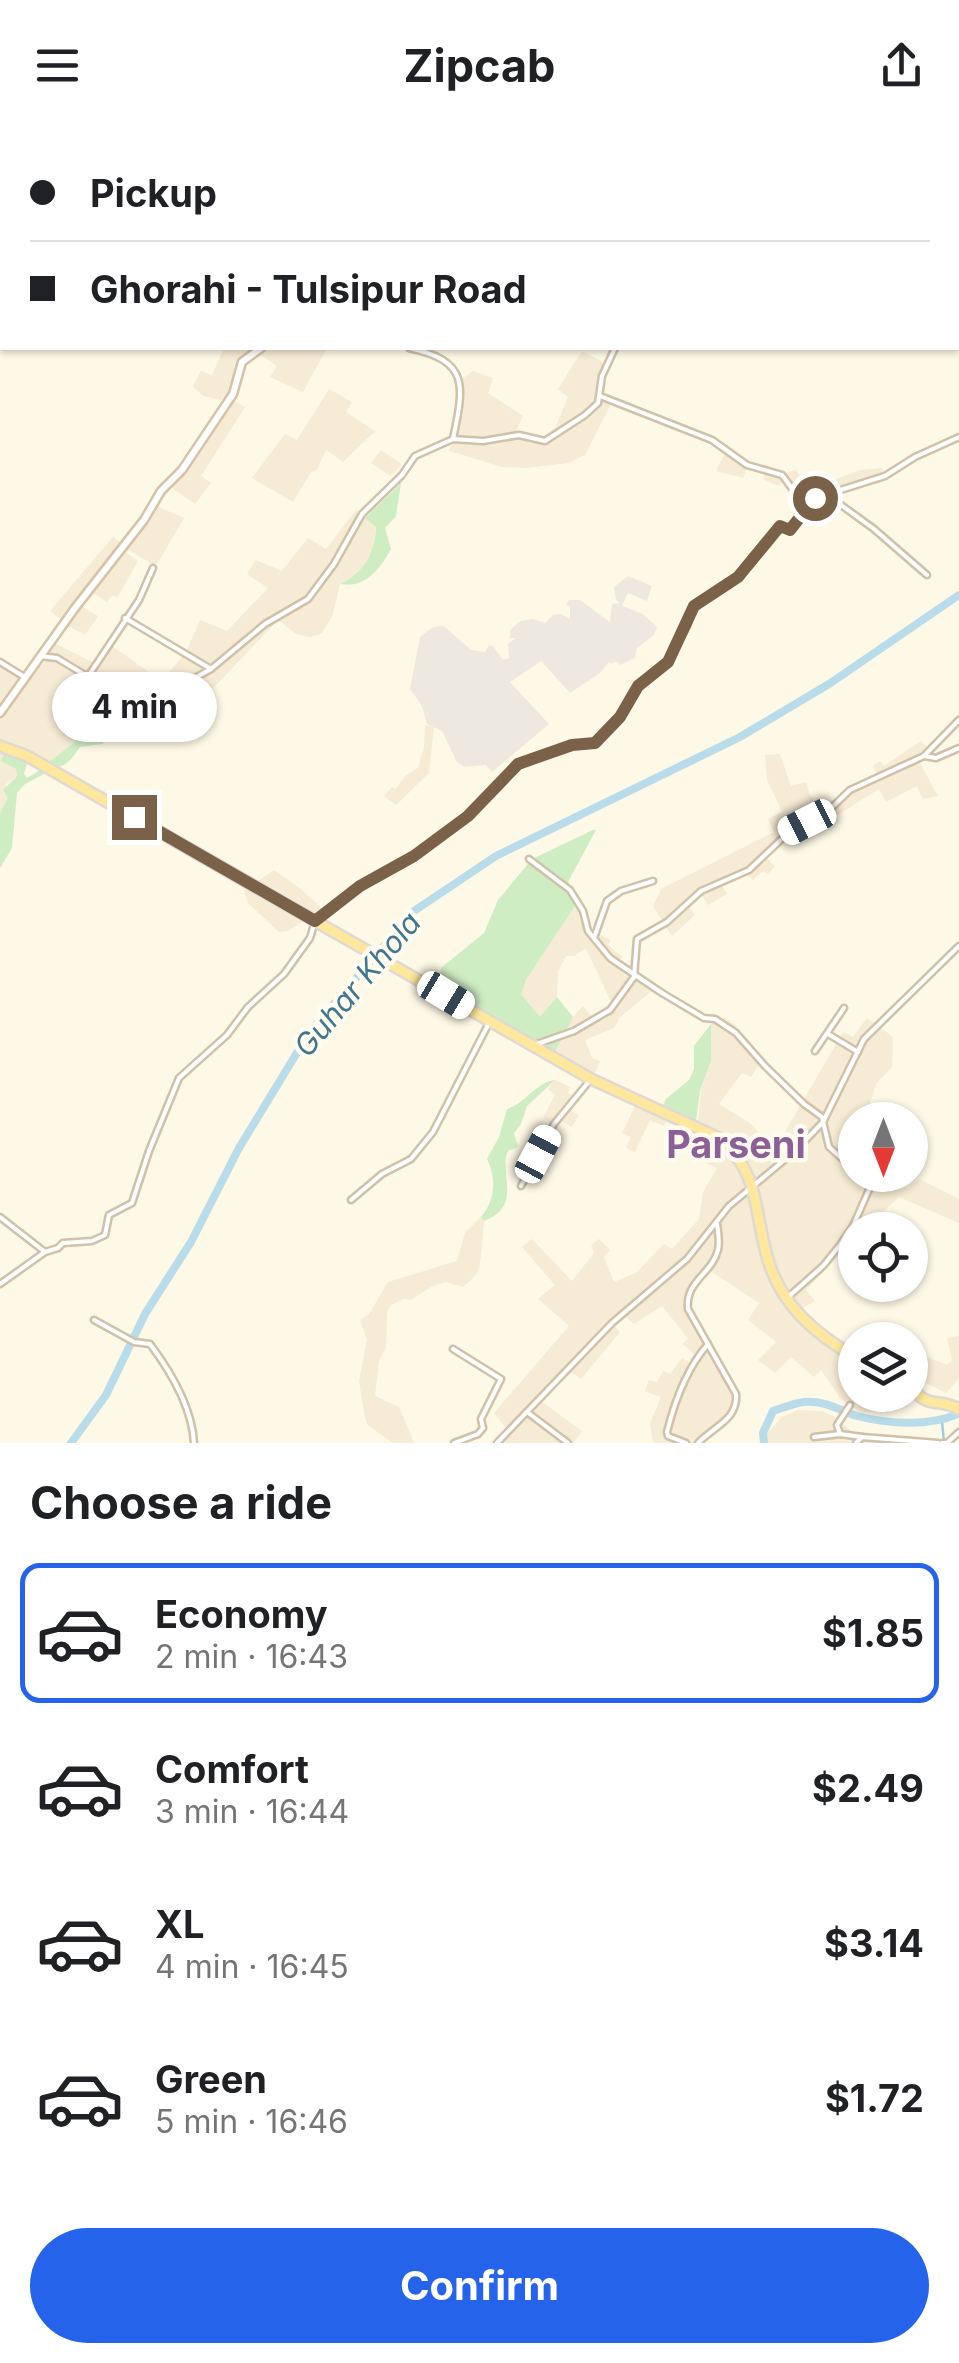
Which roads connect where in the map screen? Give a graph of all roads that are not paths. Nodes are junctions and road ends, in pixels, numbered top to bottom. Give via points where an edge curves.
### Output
1 (258, 350) edge
2 (416, 350) edge
3 (615, 350) edge
4 (600, 396) junction
5 (959, 437) edge
6 (453, 440) junction
7 (826, 494) junction
8 (815, 498) junction
9 (153, 568) dead end
10 (927, 575) dead end
11 (125, 618) junction
12 (40, 656) junction
13 (0, 662) edge
14 (212, 669) junction
15 (88, 676) junction
16 (26, 679) junction
17 (0, 714) edge
18 (959, 720) edge
19 (0, 746) edge
20 (959, 748) edge
21 (924, 756) junction
22 (529, 859) dead end
23 (653, 881) dead end
24 (315, 921) junction
25 (594, 938) junction
26 (959, 946) edge
27 (634, 977) junction
28 (844, 1008) dead end
29 (490, 1021) junction
30 (826, 1034) junction
31 (532, 1046) junction
32 (815, 1050) dead end
33 (858, 1052) junction
34 (591, 1079) junction
35 (823, 1122) junction
36 (838, 1155) edge
37 (753, 1185) junction
38 (521, 1186) dead end
39 (868, 1192) edge
40 (351, 1200) dead end
41 (0, 1216) edge
42 (717, 1224) junction
43 (45, 1252) junction
44 (0, 1284) edge
45 (787, 1298) junction
46 (94, 1320) dead end
47 (708, 1344) junction
48 (838, 1347) edge
49 (452, 1349) dead end
50 (928, 1403) edge
51 (959, 1408) edge
52 (527, 1412) junction
53 (846, 1412) edge
54 (959, 1432) edge
55 (840, 1434) junction
56 (814, 1437) dead end
57 (862, 1437) junction
58 (194, 1443) edge
59 (454, 1443) edge
60 (498, 1443) edge
61 (568, 1443) edge
62 (686, 1443) edge
63 (698, 1443) edge
64 (856, 1443) edge
65 (943, 1443) edge

1 - 12 street via 242,362 233,394 182,470
2 - 6 street via 455,368 460,397
3 - 4 street
4 - 6 street via 586,416 545,441 519,435
4 - 8 street via 712,440 747,465 782,475 798,498
5 - 7 street via 885,476
6 - 14 street via 414,456 362,514 308,599 265,624
7 - 8 street
7 - 10 street
8 - 24 street via 790,530 780,526 738,577 694,606 668,662 638,686 595,743 518,764 468,816
9 - 11 street
11 - 14 street
11 - 15 street
12 - 15 street
12 - 16 street
13 - 16 street
14 - 15 street via 163,696 124,696
16 - 17 street
18 - 21 street
19 - 24 main road
20 - 21 street
21 - 27 street via 850,790 749,870 701,891 637,939
22 - 25 street via 570,890
23 - 25 street via 606,901
24 - 29 main road
24 - 43 street via 284,974 179,1078 132,1204 109,1215 103,1237
25 - 27 street
26 - 33 street
27 - 31 street via 598,1019
27 - 35 street via 736,1033
28 - 30 street
29 - 31 main road
29 - 40 street via 433,1132 410,1158
30 - 32 street
30 - 33 street
31 - 34 main road
33 - 35 street
34 - 37 main road via 719,1138 735,1151
34 - 38 street via 554,1124
35 - 36 street
35 - 37 street
37 - 42 street
37 - 45 main road via 769,1266
39 - 45 street via 824,1266
41 - 43 street
42 - 47 street via 717,1254 687,1300
42 - 52 street
43 - 44 street
45 - 48 main road
46 - 58 street via 150,1344 173,1378
47 - 62 street via 678,1391 667,1432
47 - 63 street via 737,1406
49 - 59 street via 501,1380 480,1419 483,1428
50 - 51 main road
52 - 60 street
52 - 61 street
53 - 55 street via 837,1425
54 - 65 street
55 - 56 street
55 - 57 street
57 - 64 street
57 - 65 street

